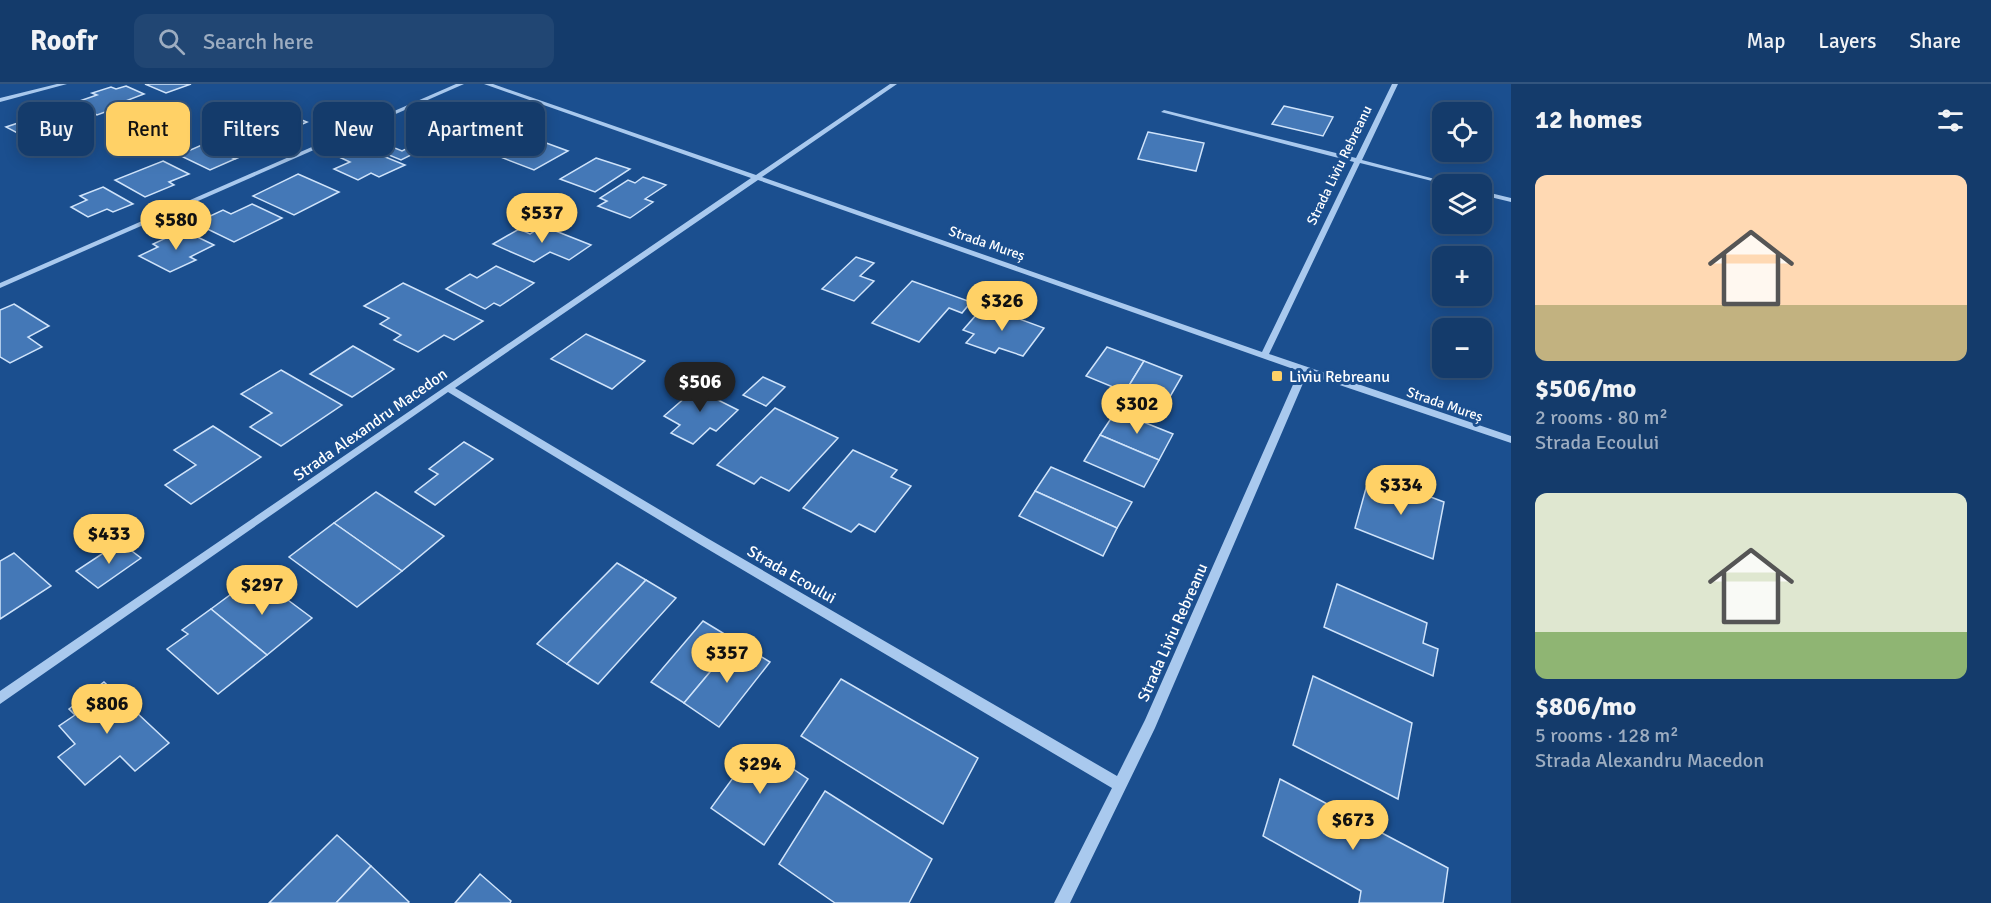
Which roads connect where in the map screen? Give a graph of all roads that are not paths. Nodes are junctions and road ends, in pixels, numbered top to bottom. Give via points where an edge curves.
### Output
1 (64, 84) edge
2 (461, 84) edge
3 (487, 84) edge
4 (894, 84) edge
5 (1395, 84) edge
6 (0, 100) edge
7 (1164, 112) dead end
8 (1358, 161) junction
9 (758, 177) junction
10 (1432, 180) edge
11 (1492, 195) edge
12 (1511, 200) edge
13 (0, 286) edge
14 (1264, 356) junction
15 (1304, 370) junction
16 (448, 388) junction
17 (1511, 440) edge
18 (0, 698) edge
19 (1120, 785) junction
20 (1062, 903) edge

1 - 6 street
2 - 13 street
3 - 9 street, Strada Mureș
4 - 9 street, Strada Alexandru Macedon
5 - 8 street, Strada Liviu Rebreanu
7 - 8 street
8 - 10 street
8 - 14 street, Strada Liviu Rebreanu
9 - 14 street, Strada Mureș
9 - 16 street, Strada Alexandru Macedon
11 - 12 street
14 - 15 street, Strada Mureș
15 - 17 street, Strada Mureș
15 - 19 street, Strada Liviu Rebreanu
16 - 18 street, Strada Alexandru Macedon
16 - 19 street, Strada Ecoului
19 - 20 street, Strada Liviu Rebreanu

